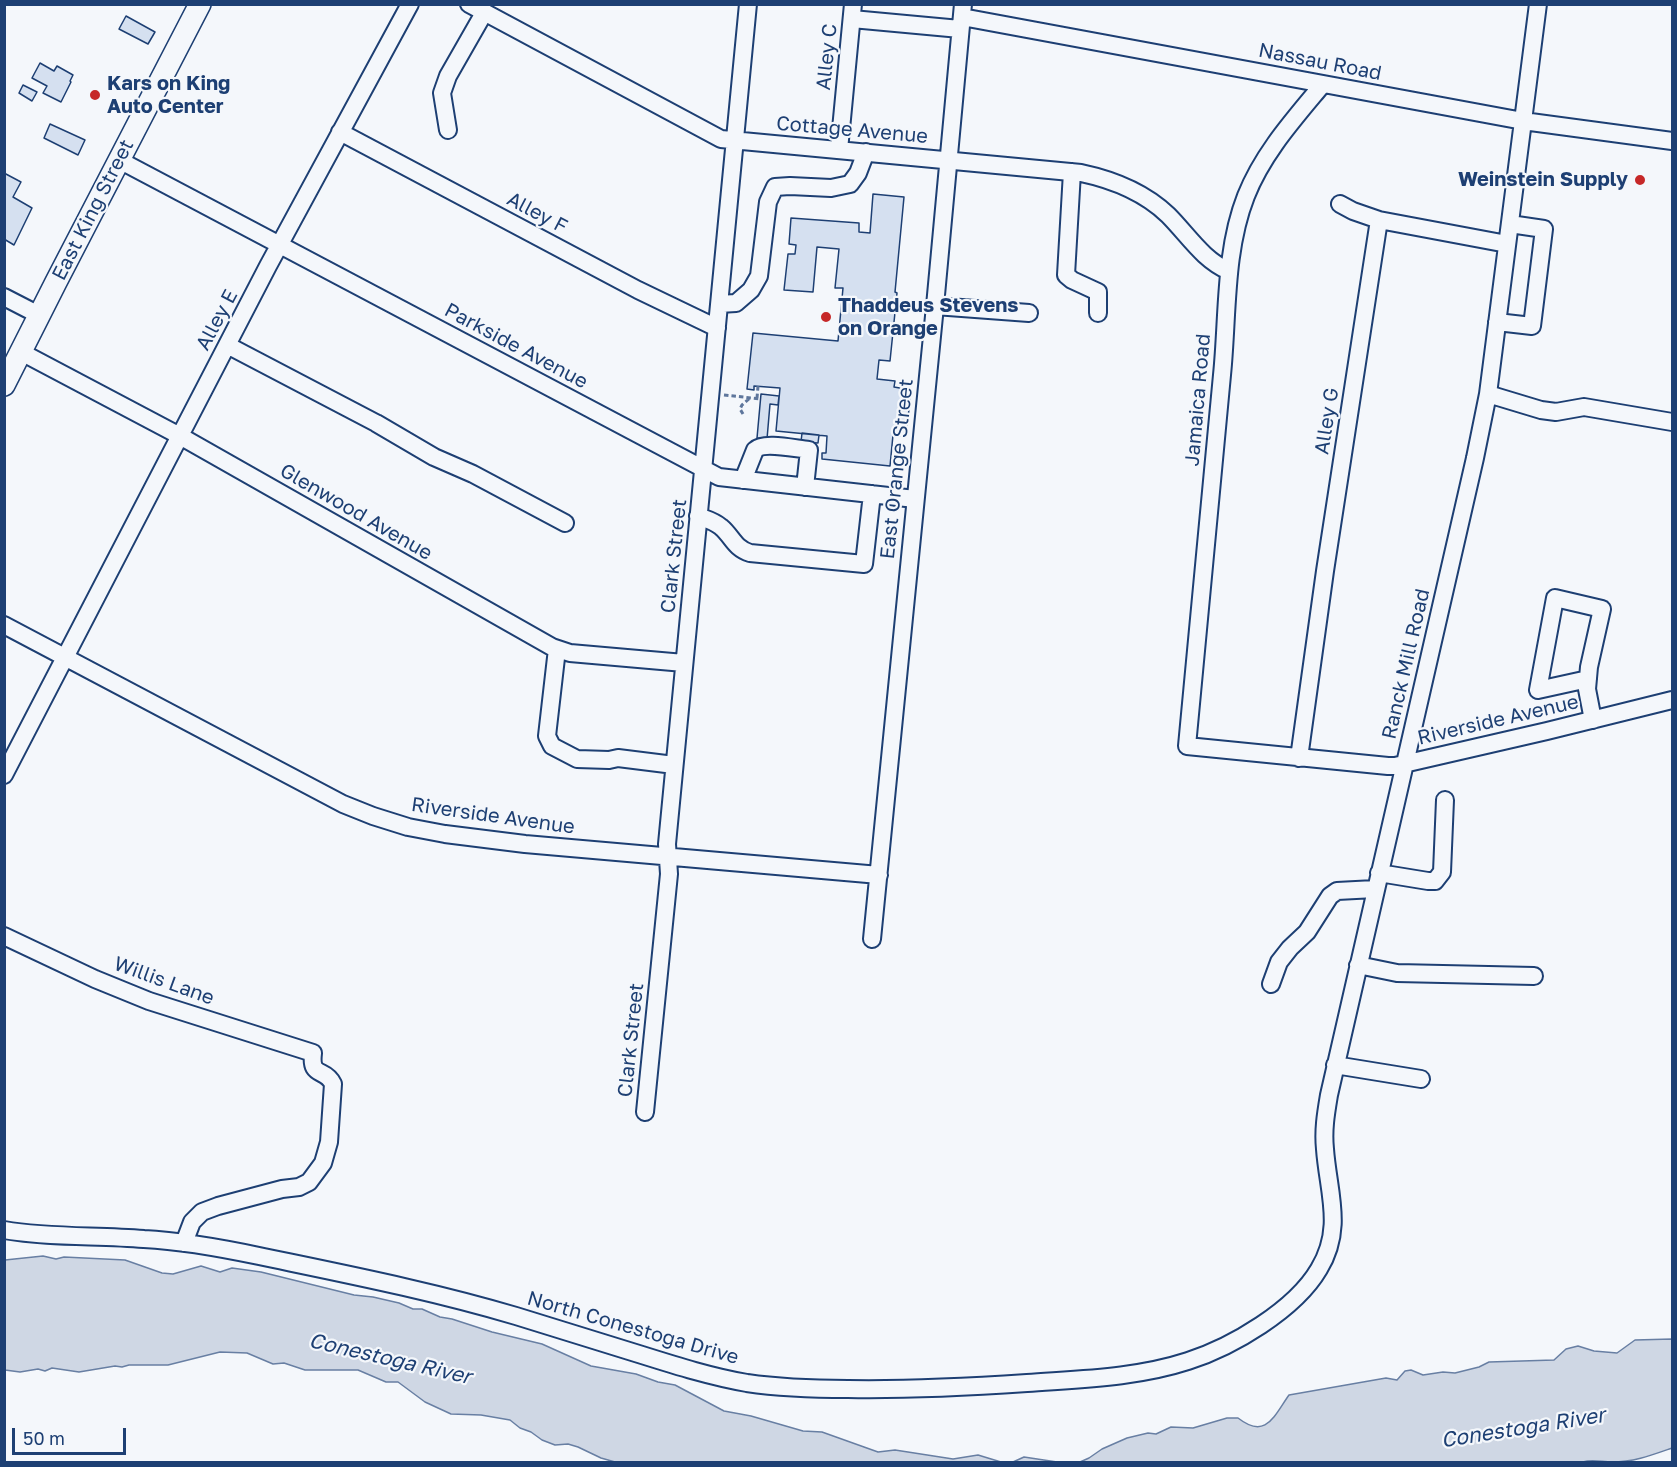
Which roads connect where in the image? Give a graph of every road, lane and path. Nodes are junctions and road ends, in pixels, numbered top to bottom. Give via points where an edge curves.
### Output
1 (200, 4) edge
2 (410, 4) edge
3 (469, 4) edge
4 (1538, 4) edge
5 (746, 5) edge
6 (853, 12) edge
7 (484, 13) junction
8 (962, 17) edge
9 (1323, 84) junction
10 (1523, 121) junction
11 (448, 130) dead end
12 (340, 132) junction
13 (735, 140) junction
14 (1672, 141) edge
15 (839, 150) junction
16 (866, 152) junction
17 (119, 160) junction
18 (948, 160) junction
19 (1072, 172) junction
20 (1340, 204) dead end
21 (1379, 220) junction
22 (1510, 224) junction
23 (1507, 244) junction
24 (280, 245) junction
25 (1230, 272) junction
26 (4, 297) edge
27 (728, 303) junction
28 (935, 306) junction
29 (1029, 313) dead end
30 (1098, 313) dead end
31 (39, 315) junction
32 (1497, 322) junction
33 (717, 328) junction
34 (227, 345) junction
35 (21, 352) junction
36 (4, 385) edge
37 (758, 386) dead end
38 (1488, 394) junction
39 (732, 396) dead end
40 (750, 398) junction
41 (743, 414) dead end
42 (1672, 422) edge
43 (180, 436) junction
44 (703, 469) junction
45 (743, 480) junction
46 (806, 487) junction
47 (872, 494) junction
48 (915, 499) junction
49 (698, 516) junction
50 (565, 523) dead end
51 (4, 625) edge
52 (557, 649) junction
53 (65, 657) junction
54 (684, 663) junction
55 (1588, 679) junction
56 (1672, 700) edge
57 (1593, 720) junction
58 (1187, 746) joint
59 (1299, 758) junction
60 (1404, 764) junction
61 (674, 765) junction
62 (4, 775) edge
63 (1445, 800) dead end
64 (668, 856) junction
65 (1379, 873) junction
66 (879, 875) junction
67 (1375, 890) junction
68 (4, 936) edge
69 (872, 939) dead end
70 (1358, 965) junction
71 (1534, 976) dead end
72 (1271, 984) dead end
73 (1335, 1065) junction
74 (1421, 1079) dead end
75 (645, 1112) dead end
76 (4, 1230) edge
77 (184, 1243) junction
78 (1280, 1312) joint

1 - 17 main road, East King Street
2 - 12 street, Alley E
3 - 7 street, Cottage Avenue
4 - 10 street, Ranck Mill Road
5 - 13 street, Clark Street
6 - 8 street, Nassau Road
6 - 15 street, Alley C
7 - 11 street via 442,93
7 - 13 street, Cottage Avenue via 717,137
8 - 9 street, Nassau Road
8 - 18 street, East Orange Street
9 - 10 street, Nassau Road
9 - 25 street, Jamaica Road via 1261,165 1238,219
10 - 14 street, Nassau Road
10 - 22 street, Ranck Mill Road
12 - 24 street, Alley E
12 - 33 street, Alley F
13 - 15 street, Cottage Avenue
13 - 27 street, Clark Street
15 - 16 street, Cottage Avenue
16 - 18 street, Cottage Avenue
16 - 27 street via 850,184 831,188 775,187 768,202 759,276 752,290
17 - 24 street, Parkside Avenue
17 - 31 main road, East King Street
18 - 19 street, Cottage Avenue
18 - 28 street, East Orange Street
19 - 25 street, Cottage Avenue via 1105,178 1138,192 1168,216 1199,250
19 - 30 street via 1066,275 1098,292
20 - 21 street
21 - 23 street
21 - 59 street, Alley G
22 - 23 street, Ranck Mill Road
22 - 32 street via 1544,229 1532,326
23 - 32 street, Ranck Mill Road
24 - 34 street, Alley E
24 - 44 street, Parkside Avenue
25 - 58 street, Jamaica Road
26 - 31 street
27 - 33 street, Clark Street
28 - 29 street
28 - 48 street, East Orange Street
31 - 35 main road, East King Street
32 - 38 street, Ranck Mill Road
33 - 44 street, Clark Street
34 - 43 street, Alley E
34 - 50 street
35 - 36 main road, East King Street
35 - 43 street, Glenwood Avenue
37 - 40 path via 759,398
38 - 42 street via 1541,410 1556,412 1584,407
38 - 60 street, Ranck Mill Road
39 - 40 path
40 - 41 path via 740,409
43 - 52 street, Glenwood Avenue
43 - 53 street, Alley E
44 - 45 street, Parkside Avenue via 719,477
44 - 49 street, Clark Street
45 - 46 street, Parkside Avenue
45 - 46 street via 755,450 765,445 809,450
46 - 47 street, Parkside Avenue
47 - 48 street, Parkside Avenue
47 - 49 street via 864,564 750,553 741,550 722,527
48 - 66 street, East Orange Street
49 - 54 street, Clark Street
51 - 53 street, Riverside Avenue
52 - 54 street, Glenwood Avenue
52 - 61 street via 547,736 552,746 578,759 618,758
53 - 62 street, Alley E
53 - 64 street, Riverside Avenue via 343,804 373,816 445,834
54 - 61 street, Clark Street
55 - 55 street via 1602,609 1555,598 1538,690
55 - 57 street
56 - 57 street, Riverside Avenue
57 - 60 street, Riverside Avenue
58 - 59 street, Riverside Avenue
59 - 60 street, Riverside Avenue
60 - 65 street, Ranck Mill Road
61 - 64 street, Clark Street
63 - 65 street via 1439,878 1435,882
64 - 66 street, Riverside Avenue
64 - 75 street, Clark Street
65 - 67 street, Ranck Mill Road
66 - 69 street, East Orange Street
67 - 70 street, Ranck Mill Road
67 - 72 street via 1337,891 1330,896 1307,932 1279,962
68 - 77 street, Willis Lane via 149,1001 313,1053 315,1069 331,1080 330,1142 323,1163 309,1182 202,1212 192,1222
70 - 71 street via 1397,973
70 - 73 street, Ranck Mill Road
73 - 74 street
73 - 78 street, Ranck Mill Road via 1324,1140 1333,1236 1319,1271
76 - 77 street, North Conestoga Drive
77 - 78 street, North Conestoga Drive via 239,1251 450,1297 694,1371 778,1387 949,1388 1111,1377 1198,1358 1237,1340

